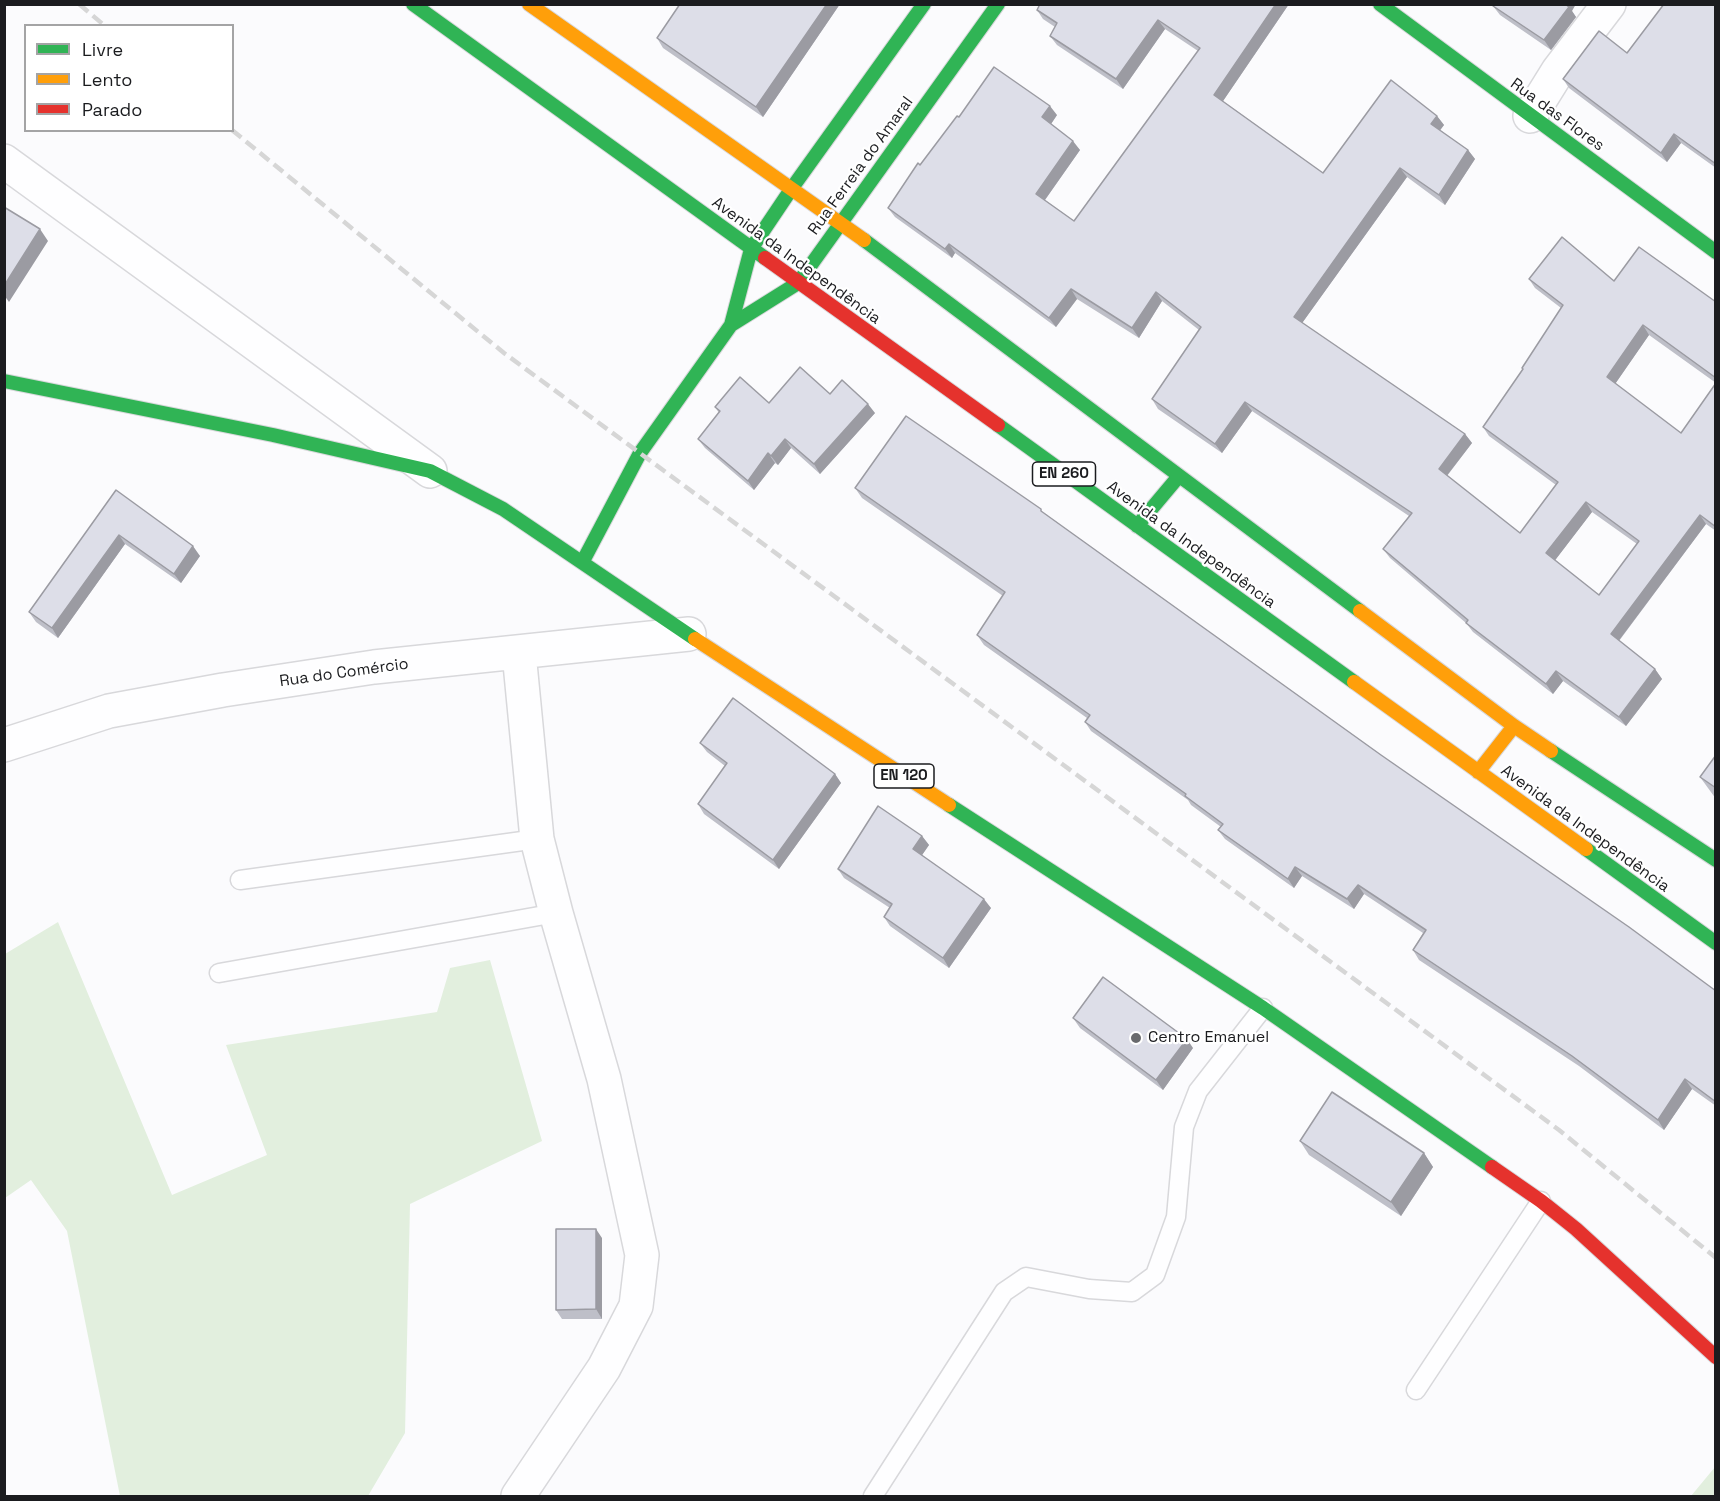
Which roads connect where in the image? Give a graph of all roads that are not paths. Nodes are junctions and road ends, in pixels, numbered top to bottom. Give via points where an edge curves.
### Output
1 (413, 4) edge
2 (529, 4) edge
3 (924, 4) edge
4 (998, 4) edge
5 (1380, 4) edge
6 (1609, 4) edge
7 (1530, 116) junction
8 (4, 161) edge
9 (792, 188) junction
10 (840, 222) junction
11 (752, 249) junction
12 (1716, 252) edge
13 (798, 282) junction
14 (730, 325) junction
15 (4, 381) edge
16 (430, 471) junction
17 (1179, 476) junction
18 (1137, 526) junction
19 (583, 561) junction
20 (689, 634) junction
21 (519, 653) junction
22 (1514, 726) junction
23 (4, 746) edge
24 (1478, 772) junction
25 (537, 839) junction
26 (1716, 860) edge
27 (240, 880) dead end
28 (556, 913) junction
29 (1716, 943) edge
30 (219, 972) dead end
31 (1263, 1008) junction
32 (1541, 1201) junction
33 (1716, 1357) edge
34 (1416, 1390) dead end
35 (518, 1497) edge
36 (873, 1497) edge

1 - 11 main road, Avenida da Independência / EN 260
2 - 9 main road
3 - 9 main road, Rua Ferreia do Amaral
4 - 10 main road, Rua Ferreia do Amaral
5 - 7 main road, Rua das Flores
6 - 7 street via 1557,71
7 - 12 main road, Rua das Flores
8 - 16 street
9 - 10 main road
9 - 11 main road, Rua Ferreia do Amaral
10 - 13 main road, Rua Ferreia do Amaral
10 - 17 main road
11 - 13 main road, Avenida da Independência / EN 260
11 - 14 main road, Rua Ferreia do Amaral
13 - 14 main road, Rua Ferreia do Amaral
13 - 18 main road, Avenida da Independência / EN 260
14 - 19 main road, Rua Ferreia do Amaral via 640,453
15 - 16 main road, EN 120
16 - 19 main road, EN 120 via 503,509
17 - 18 main road
17 - 22 main road
18 - 24 main road, Avenida da Independência / EN 260
19 - 20 main road, EN 120
20 - 21 street, Rua do Comércio
20 - 31 main road, EN 120
21 - 23 street, Rua do Comércio via 374,667 223,690 109,711
21 - 25 street
22 - 24 main road
22 - 26 main road
24 - 29 main road, Avenida da Independência / EN 260
25 - 27 lane
25 - 28 street
28 - 30 lane
28 - 35 street via 604,1079 642,1255 636,1306 604,1368
31 - 32 main road, EN 120
31 - 36 lane via 1198,1091 1184,1127 1176,1217 1155,1275 1132,1292 1089,1289 1026,1277 1004,1292
32 - 33 main road, EN 120
32 - 34 lane

